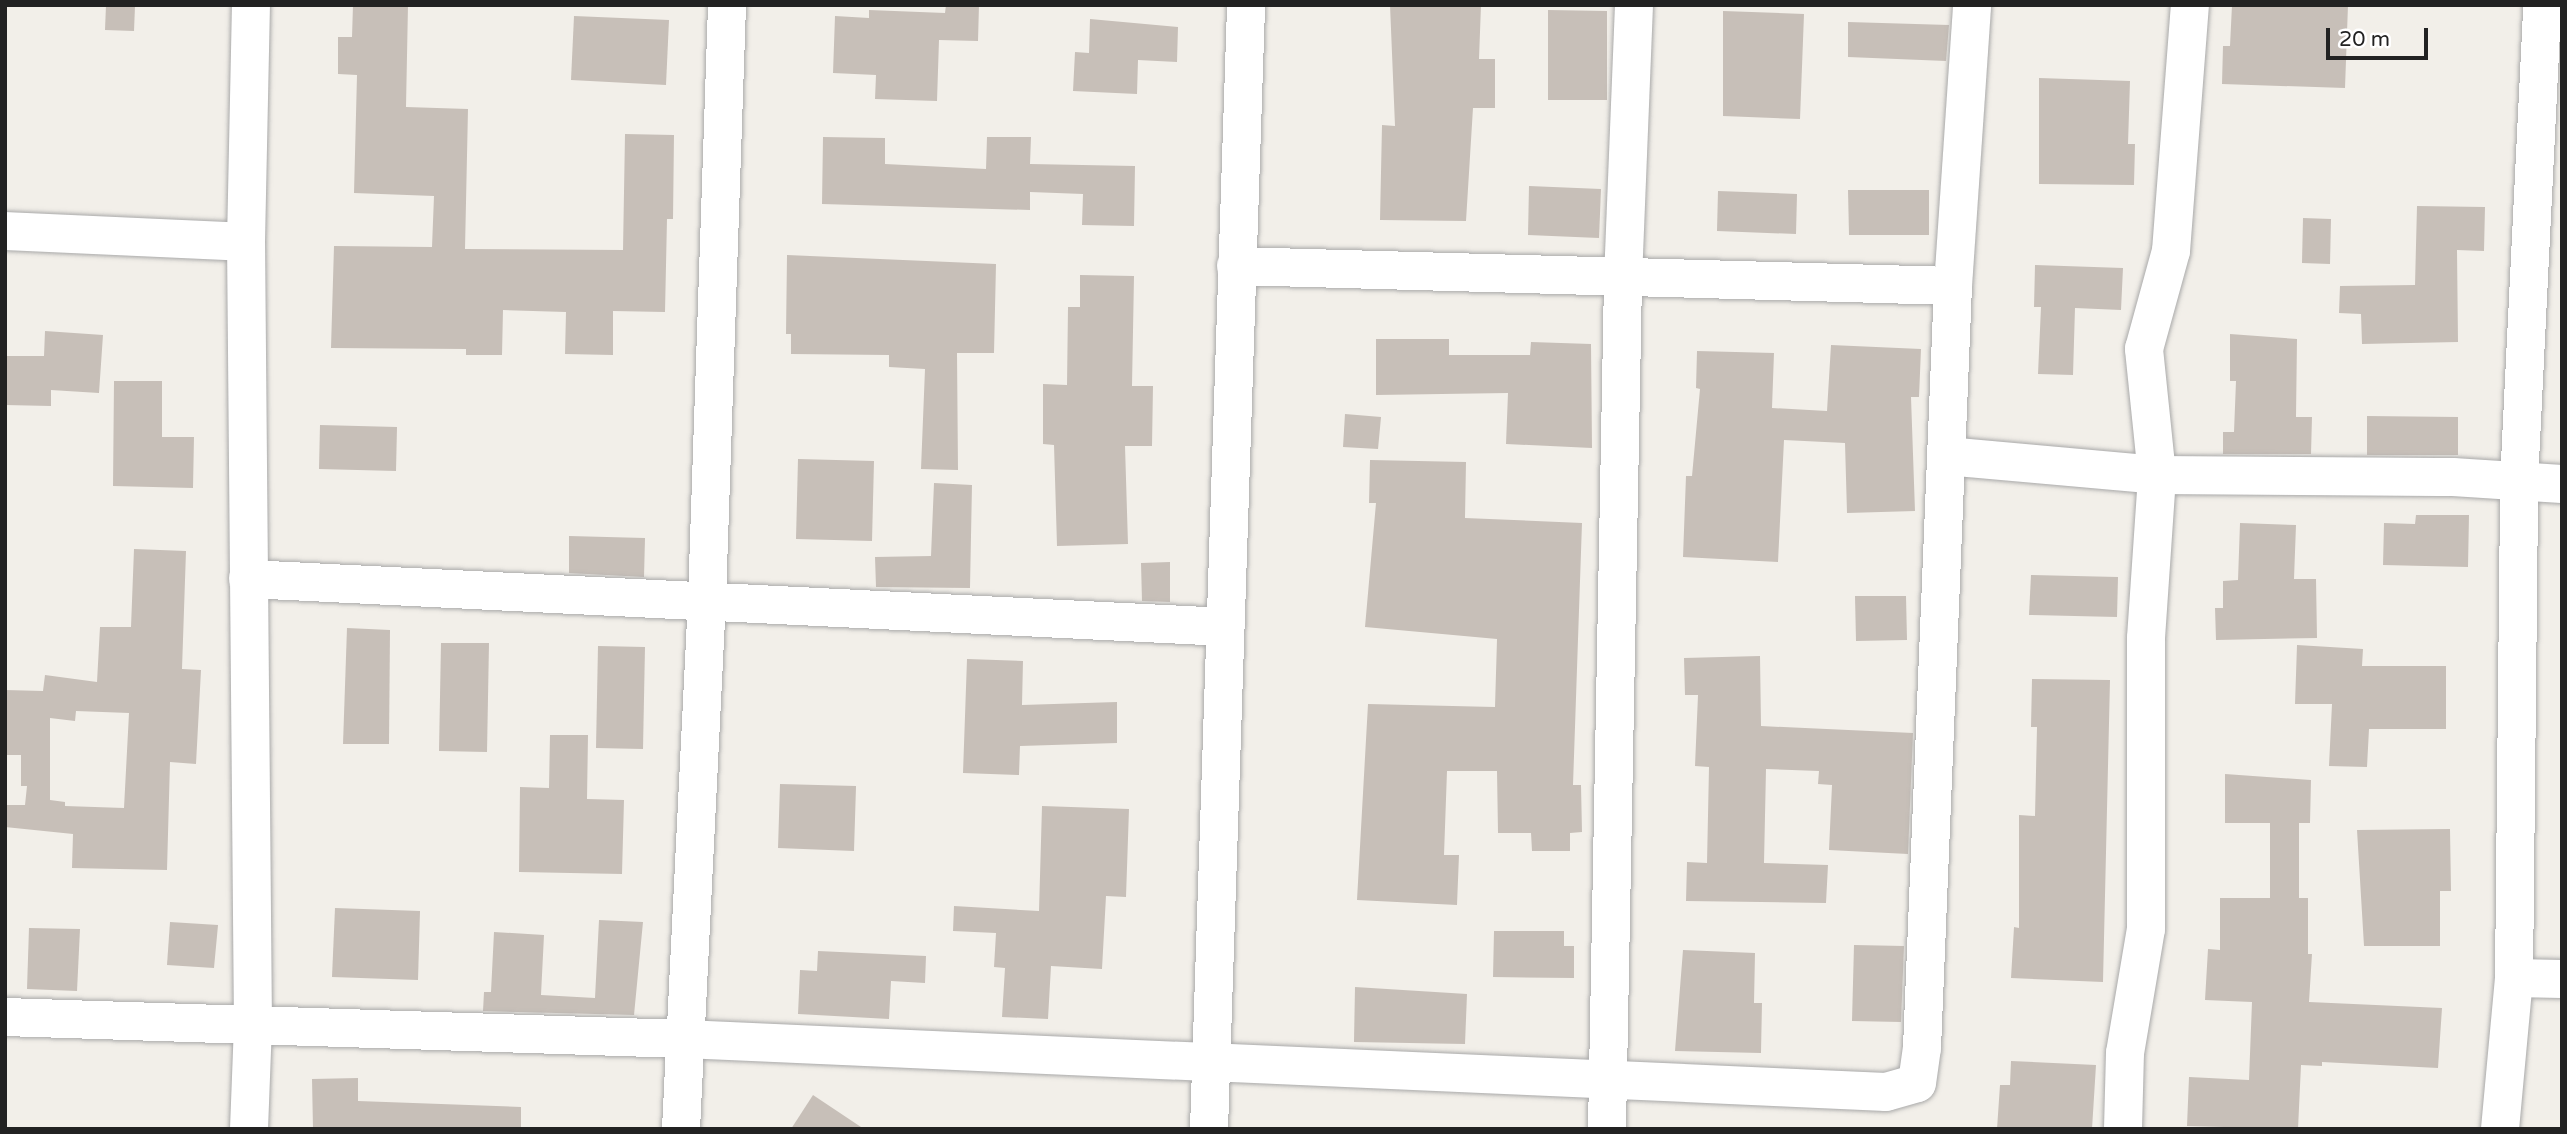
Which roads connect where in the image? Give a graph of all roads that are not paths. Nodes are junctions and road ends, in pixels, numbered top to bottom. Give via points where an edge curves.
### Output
1 (250, 5) edge
2 (727, 5) edge
3 (1247, 5) edge
4 (1634, 5) edge
5 (1972, 5) edge
6 (2190, 5) edge
7 (2542, 5) edge
8 (5, 231) edge
9 (246, 242) junction
10 (1236, 266) junction
11 (1623, 279) junction
12 (1953, 286) junction
13 (1946, 456) junction
14 (2157, 475) junction
15 (2519, 482) junction
16 (2562, 484) edge
17 (247, 579) junction
18 (707, 599) junction
19 (1225, 627) junction
20 (2514, 978) junction
21 (2562, 979) edge
22 (5, 1017) edge
23 (253, 1026) junction
24 (684, 1039) junction
25 (1210, 1066) junction
26 (1610, 1082) junction
27 (249, 1129) edge
28 (681, 1129) edge
29 (1209, 1129) edge
30 (1607, 1129) edge
31 (2123, 1129) edge
32 (2500, 1129) edge

1 - 9 street
2 - 18 street
3 - 10 street
4 - 11 street
5 - 12 street
6 - 14 street via 2171,251 2144,349
7 - 15 street
8 - 9 street
9 - 17 street
10 - 11 street
10 - 19 street
11 - 12 street
11 - 26 street
12 - 13 street
13 - 14 street
13 - 26 street via 1917,1083 1886,1092
14 - 15 street via 2453,477
14 - 31 street via 2146,638 2146,929 2125,1053
15 - 16 street
15 - 20 street
17 - 18 street
17 - 23 street
18 - 19 street
18 - 24 street
19 - 25 street
20 - 21 street
20 - 32 street
22 - 23 street
23 - 24 street
23 - 27 street
24 - 25 street
24 - 28 street
25 - 26 street
25 - 29 street
26 - 30 street

